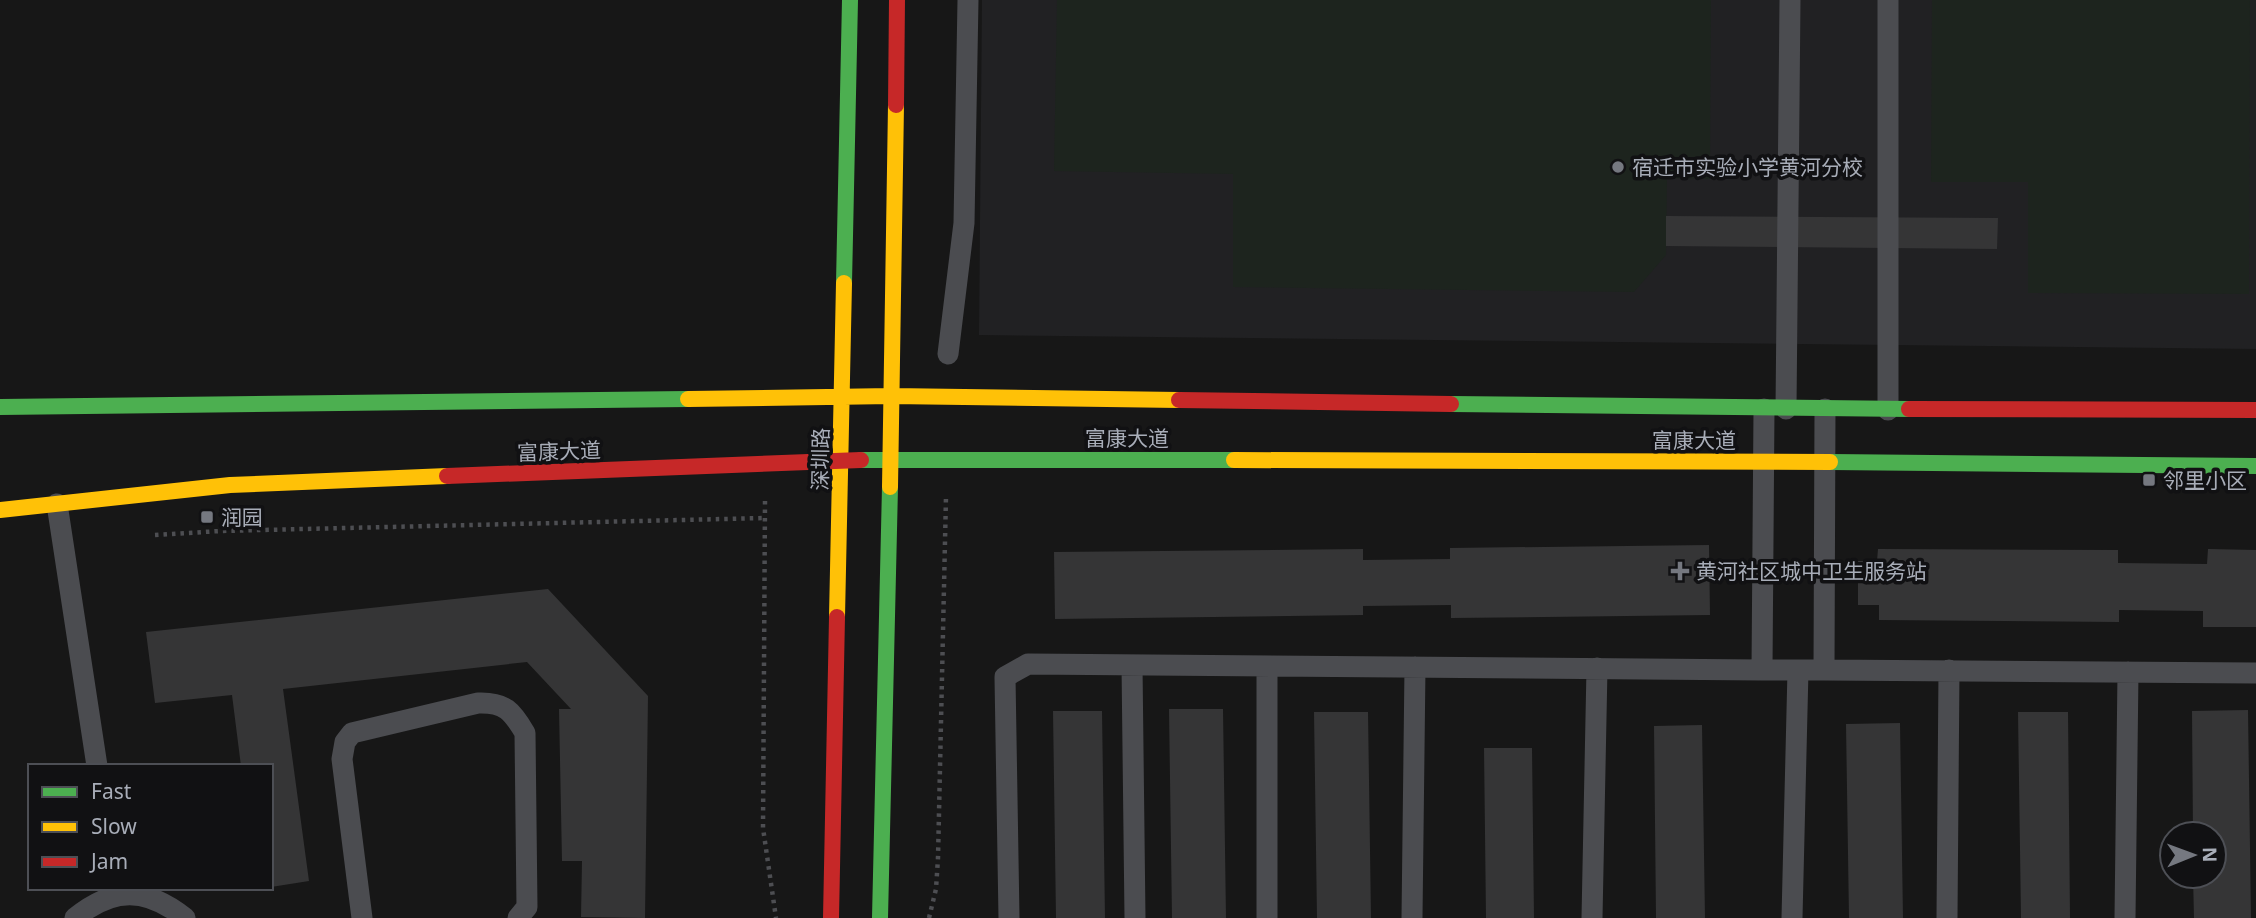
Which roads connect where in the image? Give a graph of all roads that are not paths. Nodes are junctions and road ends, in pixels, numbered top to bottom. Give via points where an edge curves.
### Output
1 (850, 0) edge
2 (897, 0) edge
3 (968, 0) edge
4 (1790, 0) edge
5 (1888, 0) edge
6 (948, 354) dead end
7 (892, 396) junction
8 (841, 397) junction
9 (0, 407) edge
10 (1764, 409) junction
11 (1786, 409) junction
12 (1825, 409) junction
13 (1888, 410) junction
14 (2256, 410) edge
15 (891, 459) junction
16 (841, 460) junction
17 (1763, 461) junction
18 (1824, 461) junction
19 (2256, 466) edge
20 (57, 504) junction
21 (0, 510) edge
22 (1132, 664) junction
23 (1267, 666) junction
24 (1415, 667) junction
25 (1597, 668) junction
26 (1762, 670) junction
27 (1798, 670) junction
28 (1824, 670) junction
29 (1949, 670) junction
30 (2128, 672) junction
31 (2256, 673) edge
32 (97, 764) edge
33 (117, 892) edge
34 (75, 918) edge
35 (185, 918) edge
36 (362, 918) edge
37 (518, 918) edge
38 (831, 918) edge
39 (880, 918) edge
40 (1009, 918) edge
41 (1135, 918) edge
42 (1266, 918) edge
43 (1412, 918) edge
44 (1592, 918) edge
45 (1792, 918) edge
46 (1947, 918) edge
47 (2126, 918) edge

1 - 8 street, 深圳路
2 - 7 street
3 - 6 lane via 964,223
4 - 11 lane
5 - 13 lane
7 - 8 street, 富康大道
7 - 10 street, 富康大道
7 - 15 street
8 - 9 street, 富康大道
8 - 16 street, 深圳路
10 - 11 street, 富康大道
10 - 17 lane
11 - 12 street, 富康大道
12 - 13 street, 富康大道
12 - 18 lane
13 - 14 street, 富康大道
15 - 16 street, 富康大道
15 - 17 street, 富康大道
15 - 39 street
16 - 20 street, 富康大道 via 230,485
16 - 38 street, 深圳路
17 - 18 street, 富康大道
17 - 26 lane
18 - 19 street, 富康大道
18 - 28 lane
20 - 21 street, 富康大道
20 - 32 lane
22 - 23 lane
22 - 40 lane via 1028,664 1005,677
22 - 41 lane
23 - 24 lane
23 - 42 lane
24 - 25 lane
24 - 43 lane
25 - 26 lane
25 - 44 lane
26 - 27 lane
27 - 28 lane
27 - 45 lane
28 - 29 lane
29 - 30 lane
29 - 46 lane
30 - 31 lane
30 - 47 lane
33 - 34 lane
33 - 35 lane via 168,904
36 - 37 lane via 342,759 345,742 352,733 496,702 514,716 525,733 527,907

